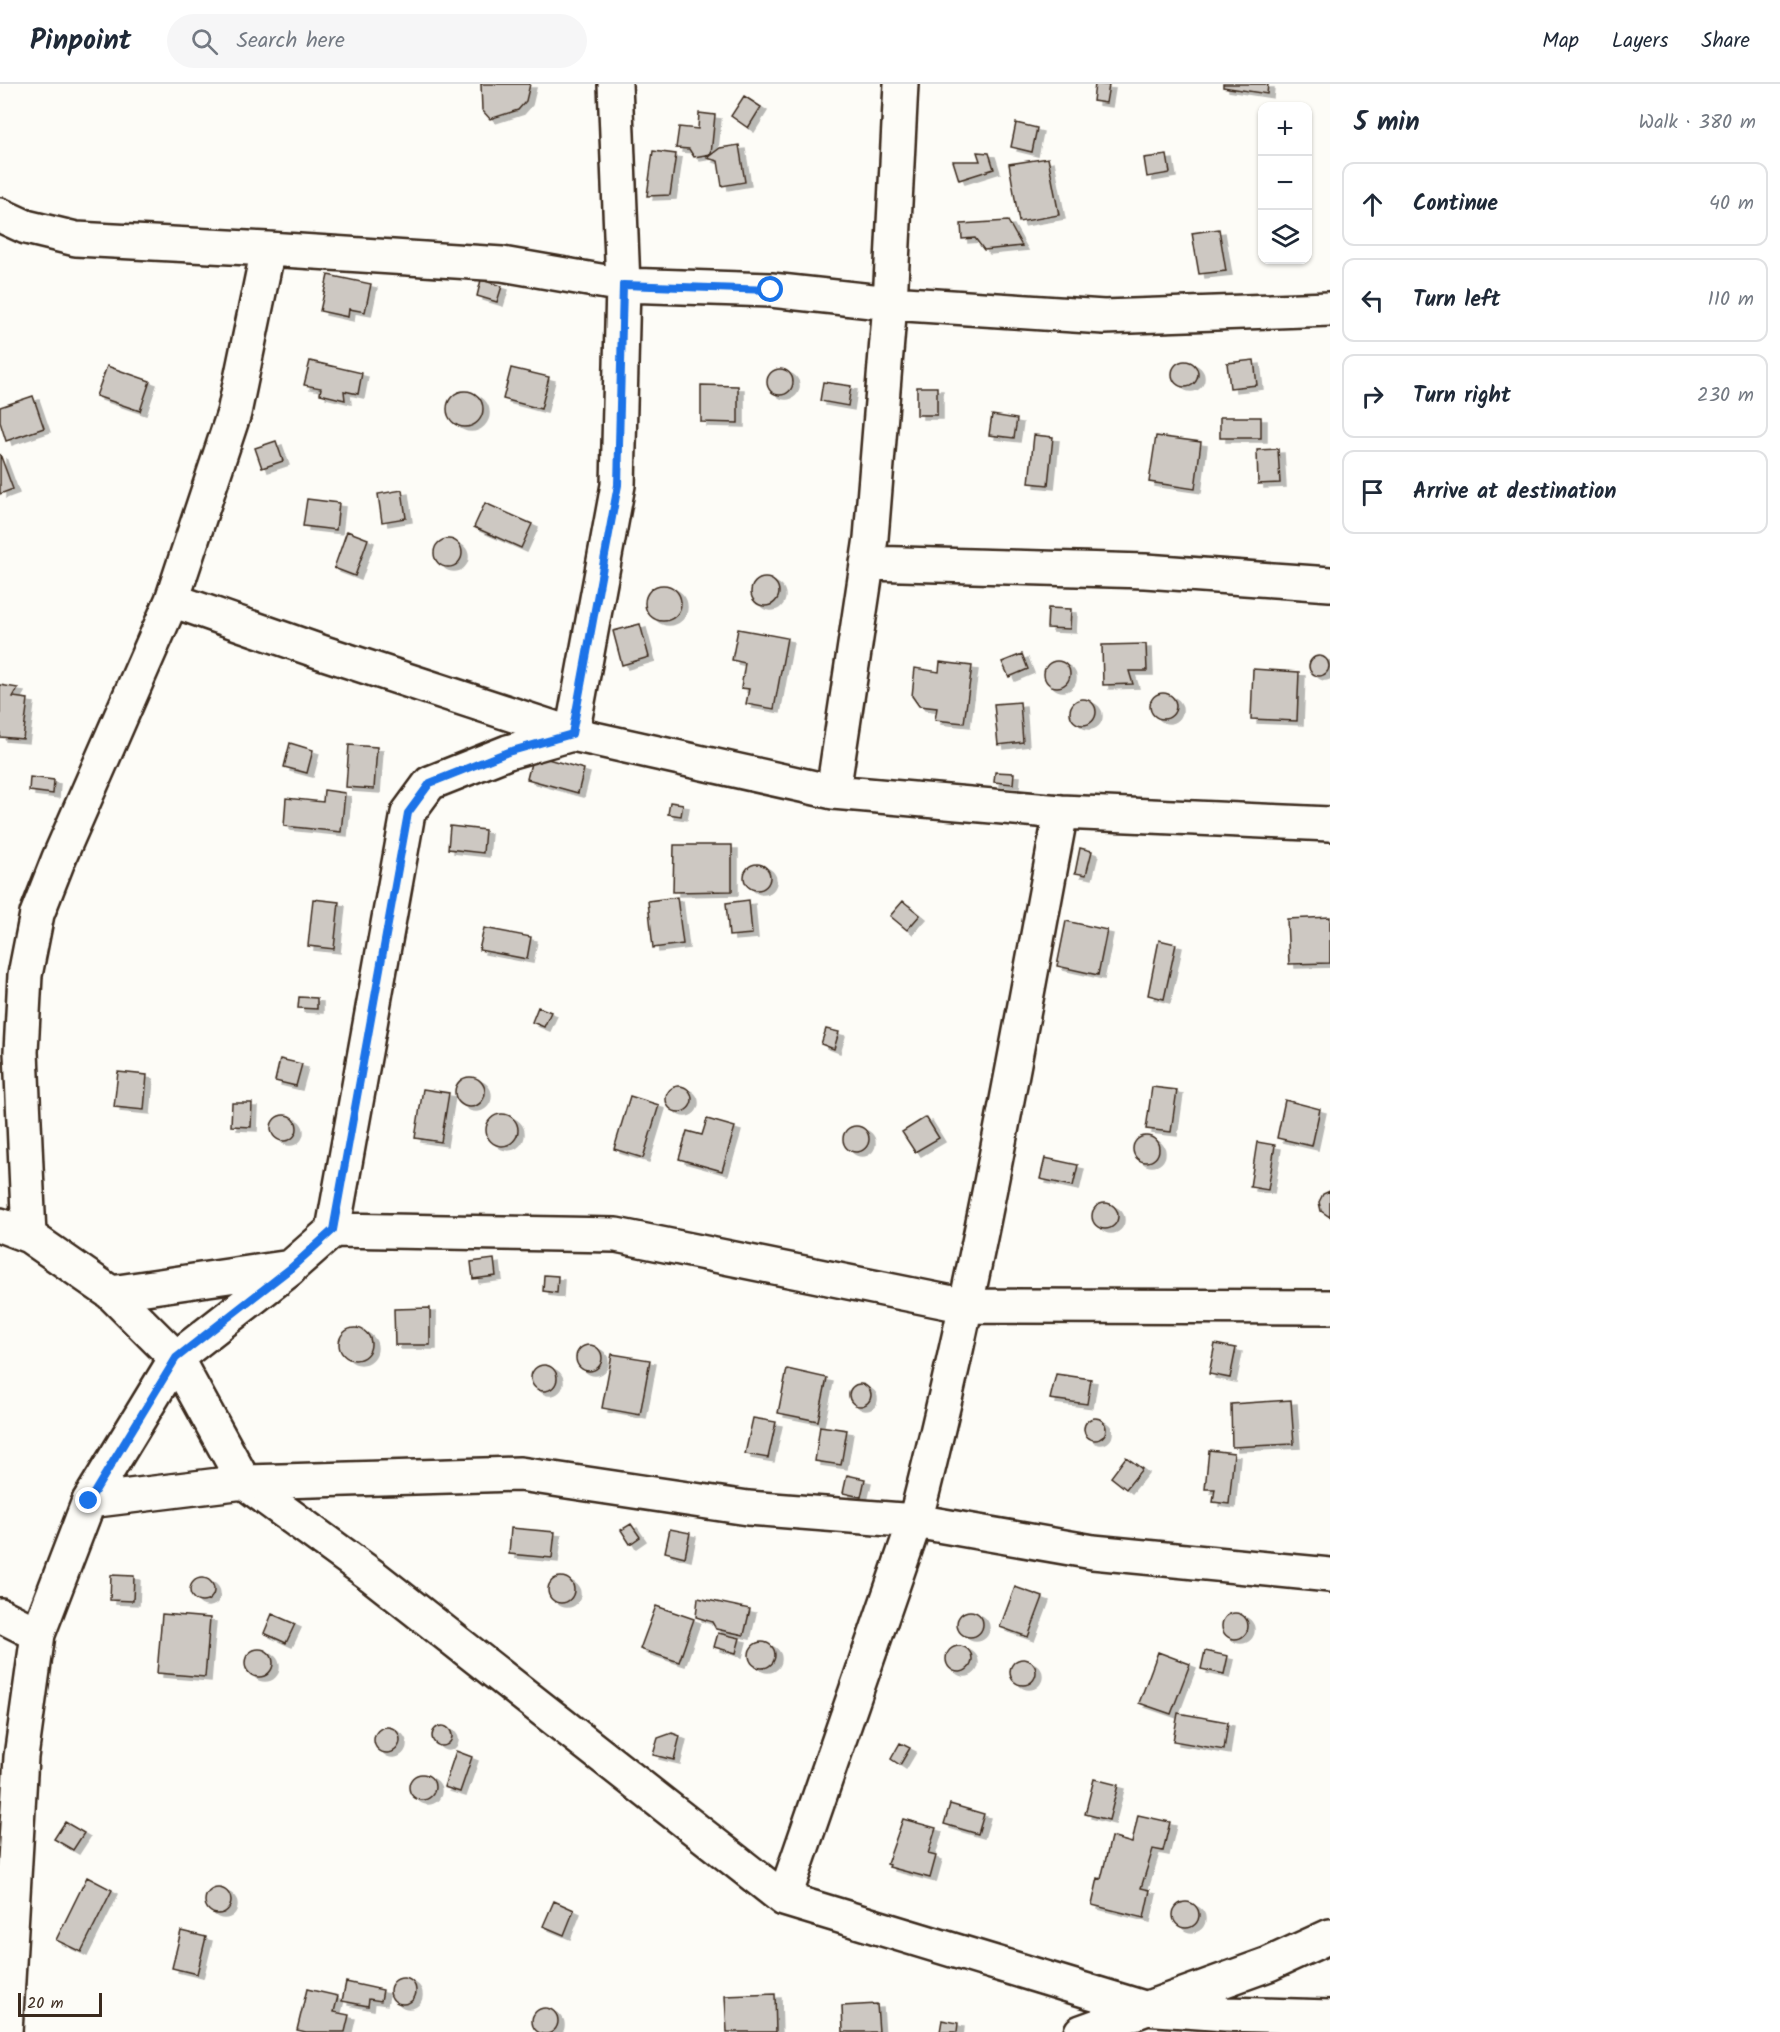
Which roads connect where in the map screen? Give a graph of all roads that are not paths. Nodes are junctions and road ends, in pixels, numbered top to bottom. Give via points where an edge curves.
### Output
1 (615, 84) edge
2 (901, 84) edge
3 (0, 215) edge
4 (268, 249) junction
5 (623, 285) junction
6 (890, 303) junction
7 (1330, 309) edge
8 (867, 563) junction
9 (1330, 584) edge
10 (172, 600) junction
11 (572, 734) junction
12 (833, 792) junction
13 (1061, 812) junction
14 (1330, 824) edge
15 (333, 1230) junction
16 (14, 1231) edge
17 (291, 1268) junction
18 (111, 1293) junction
19 (967, 1306) junction
20 (1330, 1307) edge
21 (176, 1358) junction
22 (244, 1482) junction
23 (89, 1501) junction
24 (915, 1521) junction
25 (1330, 1575) edge
26 (0, 1615) edge
27 (38, 1634) junction
28 (10, 1753) edge
29 (784, 1899) junction
30 (1330, 1936) edge
31 (1144, 2008) junction
32 (1330, 2018) edge
33 (1228, 2023) edge
34 (3, 2032) edge
35 (1081, 2032) edge

1 - 5 street
2 - 6 street
3 - 4 street via 26,228 75,239
4 - 5 street via 502,264
4 - 10 street via 234,413
5 - 6 street via 771,290
5 - 11 street via 618,485
6 - 7 street via 1104,317
6 - 8 street
8 - 9 street via 1145,571
8 - 12 street
10 - 11 street
10 - 16 street via 37,914 26,975
11 - 12 street
11 - 15 street via 508,752 430,783 408,813
12 - 13 street
13 - 14 street
13 - 19 street
15 - 17 street
15 - 19 street via 616,1235
16 - 18 street
17 - 18 street
17 - 21 street
18 - 21 street
19 - 20 street
19 - 24 street
21 - 22 street
21 - 23 street
22 - 23 street
22 - 24 street via 520,1474 748,1508
22 - 29 street via 374,1577
23 - 27 street
24 - 25 street via 1093,1552
24 - 29 street
26 - 27 street
27 - 28 street
28 - 34 street
29 - 31 street
30 - 31 street via 1269,1964
31 - 33 street
31 - 35 street
32 - 33 street

